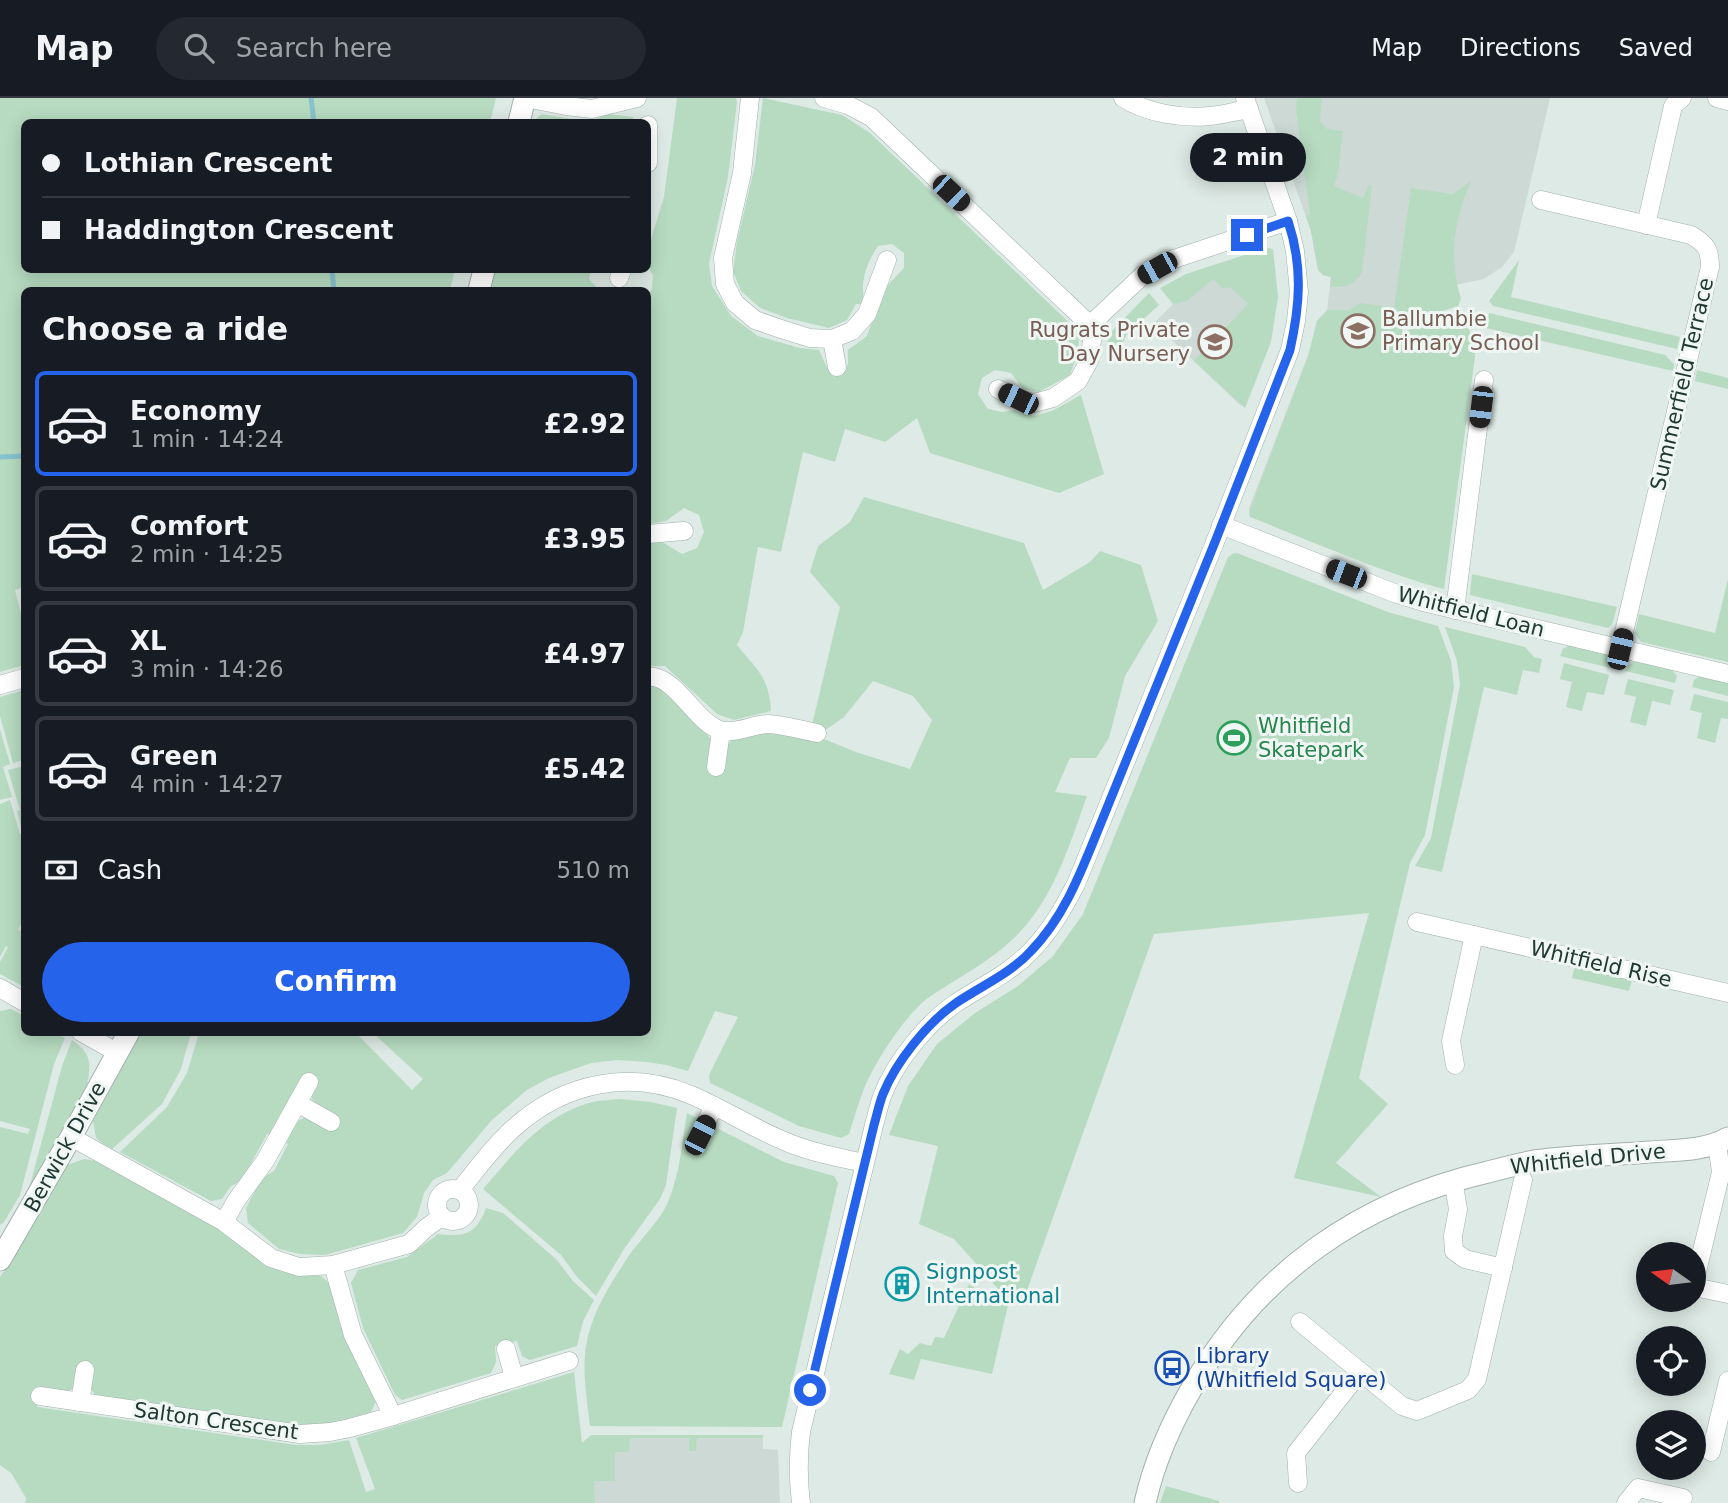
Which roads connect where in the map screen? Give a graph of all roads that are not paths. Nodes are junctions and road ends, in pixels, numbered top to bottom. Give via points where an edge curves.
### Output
1 (525, 98) edge
2 (637, 98) edge
3 (645, 98) edge
4 (750, 98) edge
5 (826, 98) edge
6 (1123, 98) edge
7 (1682, 98) edge
8 (1717, 98) edge
9 (1728, 101) edge
10 (1247, 104) edge
11 (520, 119) edge
12 (647, 119) edge
13 (1541, 200) dead end
14 (1288, 221) junction
15 (1646, 225) junction
16 (887, 260) dead end
17 (1090, 326) junction
18 (832, 339) junction
19 (837, 367) dead end
20 (1484, 380) dead end
21 (998, 389) dead end
22 (1221, 525) junction
23 (684, 531) dead end
24 (651, 534) edge
25 (1455, 610) junction
26 (1620, 649) junction
27 (1728, 674) edge
28 (651, 676) edge
29 (21, 679) edge
30 (0, 685) edge
31 (721, 731) junction
32 (817, 733) dead end
33 (716, 766) dead end
34 (1416, 922) dead end
35 (1474, 935) junction
36 (0, 988) edge
37 (1728, 993) edge
38 (21, 1000) edge
39 (88, 1036) edge
40 (127, 1036) edge
41 (118, 1053) junction
42 (1455, 1065) dead end
43 (309, 1082) dead end
44 (297, 1103) junction
45 (714, 1106) junction
46 (331, 1122) dead end
47 (700, 1135) dead end
48 (71, 1137) junction
49 (1723, 1141) edge
50 (864, 1163) junction
51 (1453, 1180) junction
52 (1523, 1180) dead end
53 (460, 1190) junction
54 (441, 1217) junction
55 (224, 1222) junction
56 (1704, 1242) edge
57 (0, 1260) edge
58 (333, 1265) junction
59 (1503, 1268) junction
60 (1706, 1288) edge
61 (1728, 1294) edge
62 (1300, 1322) dead end
63 (506, 1349) dead end
64 (569, 1361) dead end
65 (85, 1370) dead end
66 (1360, 1372) junction
67 (514, 1377) junction
68 (1728, 1381) edge
69 (40, 1396) dead end
70 (80, 1402) junction
71 (393, 1416) junction
72 (1711, 1452) dead end
73 (1298, 1483) dead end
74 (1683, 1498) dead end
75 (801, 1503) edge
76 (1145, 1503) edge
77 (1626, 1503) edge

1 - 2 street via 592,109
1 - 11 street
3 - 12 street
4 - 18 street via 742,173 723,258 725,284 735,303 755,320 810,338
5 - 17 street via 871,117
6 - 10 street via 1179,116 1208,116
7 - 15 street via 1673,106
8 - 9 street
10 - 14 street
13 - 15 street, Summerfield Terrace
14 - 17 street via 1171,260 1143,275
14 - 22 street via 1299,292 1290,350
15 - 26 street, Summerfield Terrace via 1691,235 1702,242 1710,254 1710,267
16 - 18 street via 867,314 852,331
17 - 21 street via 1093,341 1079,381 1053,398 1034,403
18 - 19 street
20 - 25 street
22 - 25 street, Whitfield Loan via 1397,594
22 - 50 street via 1076,884 1057,919 1030,953 954,1004 923,1032 883,1093
23 - 24 street
25 - 26 street, Whitfield Loan
26 - 27 street, Whitfield Loan
28 - 31 street via 666,682
29 - 30 street
31 - 32 street via 769,724
31 - 33 street
34 - 35 street, Whitfield Rise
35 - 37 street, Whitfield Rise
35 - 42 street via 1451,1041
36 - 38 street
39 - 41 street
40 - 41 street, Berwick Drive
41 - 48 street, Berwick Drive
43 - 44 street
44 - 46 street
44 - 55 street
45 - 47 street
45 - 50 street via 791,1144
45 - 53 street via 660,1085 624,1082 584,1087 549,1102 516,1126
48 - 55 street
48 - 57 street, Berwick Drive
49 - 51 street, Whitfield Drive via 1690,1149 1552,1159
49 - 56 street via 1721,1172
50 - 75 street via 801,1432
51 - 59 street via 1458,1209 1454,1251 1465,1259
51 - 76 street, Whitfield Drive via 1358,1220 1274,1282 1222,1341 1181,1405 1164,1441
52 - 59 street
53 - 54 street via 449,1189 439,1196
53 - 54 street via 469,1204 463,1219 452,1222
54 - 58 street via 409,1244
55 - 58 street via 271,1258 299,1267
58 - 71 street via 353,1335
59 - 66 street via 1477,1379 1468,1390 1417,1411 1402,1406
60 - 61 street
62 - 66 street
63 - 67 street
64 - 67 street, Salton Crescent
65 - 70 street
66 - 73 street via 1296,1454
67 - 71 street, Salton Crescent
68 - 72 street
69 - 70 street, Salton Crescent
70 - 71 street, Salton Crescent via 300,1434 330,1432
74 - 77 street via 1638,1488

